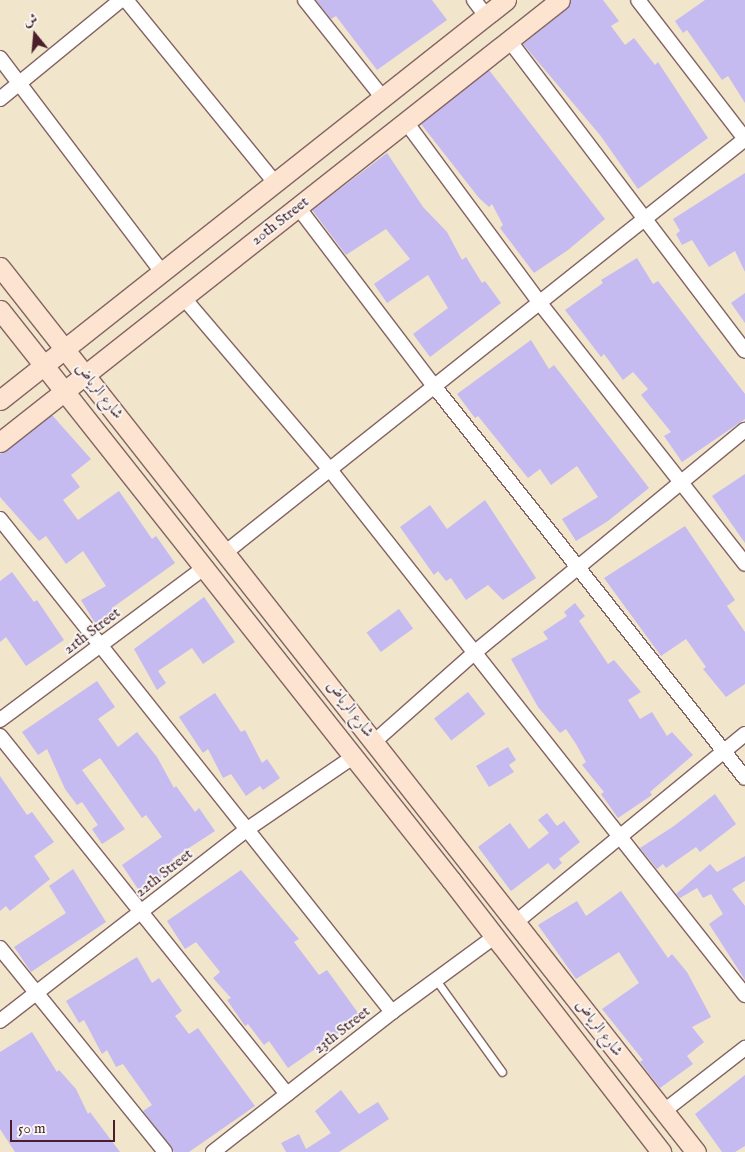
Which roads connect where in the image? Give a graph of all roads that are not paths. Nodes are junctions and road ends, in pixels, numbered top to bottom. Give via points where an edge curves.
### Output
1 (121, 0) edge
2 (126, 0) edge
3 (305, 0) edge
4 (474, 0) edge
5 (506, 0) edge
6 (560, 0) edge
7 (638, 0) edge
8 (486, 16) junction
9 (509, 40) junction
10 (0, 58) edge
11 (19, 83) junction
12 (383, 98) junction
13 (0, 99) edge
14 (406, 122) junction
15 (275, 183) junction
16 (298, 207) junction
17 (643, 220) junction
18 (0, 267) edge
19 (162, 272) junction
20 (183, 297) junction
21 (539, 302) junction
22 (0, 310) edge
23 (65, 349) junction
24 (745, 351) edge
25 (44, 366) junction
26 (86, 373) junction
27 (434, 386) junction
28 (65, 390) junction
29 (0, 400) edge
30 (745, 430) edge
31 (0, 442) edge
32 (330, 471) junction
33 (681, 482) junction
34 (0, 519) edge
35 (226, 552) junction
36 (745, 564) edge
37 (577, 566) junction
38 (204, 568) junction
39 (99, 646) junction
40 (474, 653) junction
41 (0, 720) edge
42 (745, 734) edge
43 (0, 736) edge
44 (375, 741) junction
45 (724, 751) junction
46 (353, 757) junction
47 (745, 778) edge
48 (246, 830) junction
49 (619, 836) junction
50 (141, 912) junction
51 (516, 922) junction
52 (494, 937) junction
53 (0, 948) edge
54 (436, 980) junction
55 (36, 993) junction
56 (745, 995) edge
57 (392, 1012) junction
58 (0, 1021) edge
59 (745, 1048) edge
60 (502, 1072) dead end
61 (287, 1094) junction
62 (664, 1111) junction
63 (165, 1152) edge
64 (213, 1152) edge
65 (661, 1152) edge
66 (696, 1152) edge

1 - 11 street
2 - 15 street
3 - 12 street
4 - 8 street
5 - 8 main road
6 - 9 main road, 20th Street
7 - 17 street via 745,139
8 - 12 main road
9 - 14 main road, 20th Street
9 - 17 street
10 - 11 street
11 - 13 street
11 - 19 street
12 - 15 main road
14 - 16 main road, 20th Street
14 - 21 street
15 - 19 main road
16 - 20 main road, 20th Street
16 - 27 street
17 - 21 street
17 - 24 street
18 - 23 main road, شارع الرياض
19 - 23 main road
20 - 26 main road, 20th Street
20 - 32 street
21 - 27 street
21 - 33 street
22 - 25 main road, شارع الرياض
23 - 25 main road
23 - 26 main road, شارع الرياض
25 - 28 main road, شارع الرياض
25 - 29 main road
26 - 28 main road, 20th Street
26 - 35 main road, شارع الرياض
27 - 32 street
27 - 37 street
28 - 31 main road, 20th Street
28 - 38 main road, شارع الرياض
30 - 33 street
32 - 35 street
32 - 40 street
33 - 36 street
33 - 37 street
34 - 39 street
35 - 44 main road, شارع الرياض
37 - 40 street
37 - 45 street
38 - 39 street, 21th Street
38 - 46 main road, شارع الرياض
39 - 41 street, 21th Street
39 - 48 street
40 - 44 street
40 - 49 street
42 - 45 street
43 - 50 street
44 - 51 main road, شارع الرياض
45 - 47 street
45 - 49 street
46 - 48 street, 22th Street
46 - 52 main road, شارع الرياض
48 - 50 street, 22th Street
48 - 57 street
49 - 51 street
49 - 56 street
50 - 55 street, 22th Street
50 - 61 street
51 - 62 main road, شارع الرياض
52 - 54 street, 23th Street
52 - 65 main road, شارع الرياض
53 - 55 street
54 - 57 street, 23th Street
54 - 60 lane
55 - 58 street, 22th Street
55 - 63 street
57 - 61 street, 23th Street
59 - 62 street
61 - 64 street, 23th Street
62 - 66 main road, شارع الرياض

